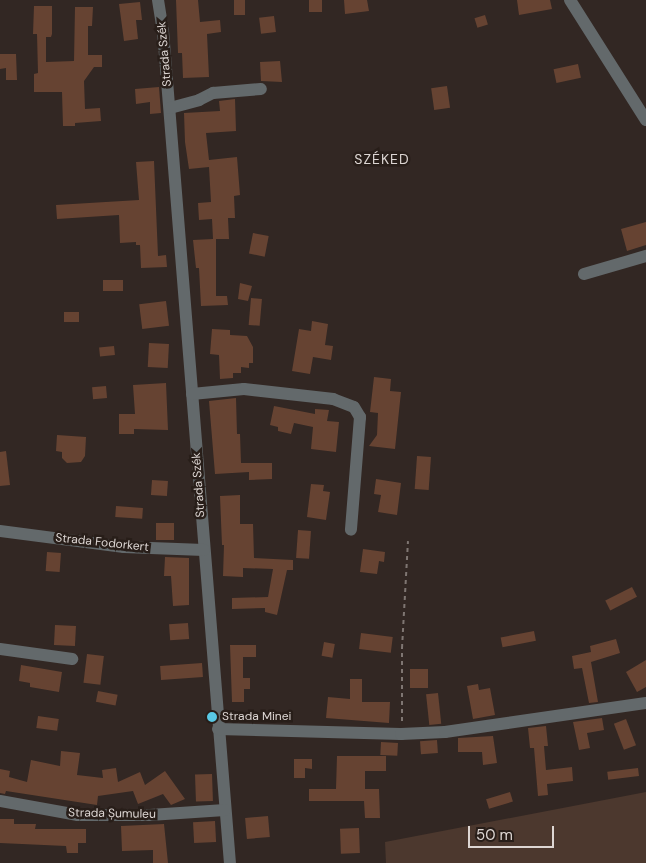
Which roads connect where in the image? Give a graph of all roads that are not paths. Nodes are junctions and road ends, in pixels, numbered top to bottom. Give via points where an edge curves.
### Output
1 (158, 0) edge
2 (570, 0) edge
3 (261, 89) dead end
4 (170, 108) junction
5 (646, 120) edge
6 (646, 256) edge
7 (584, 274) dead end
8 (192, 394) junction
9 (351, 530) dead end
10 (0, 531) edge
11 (204, 550) junction
12 (0, 649) edge
13 (72, 659) dead end
14 (646, 703) edge
15 (218, 729) junction
16 (0, 801) edge
17 (225, 810) junction
18 (230, 863) edge

1 - 4 street, Strada Szék via 164,30
2 - 5 street
3 - 4 street via 213,93
4 - 8 street, Strada Szék
6 - 7 street
8 - 9 street via 244,389 333,399 354,407 360,417
8 - 11 street, Strada Szék
10 - 11 street, Strada Fodorkert via 124,547
11 - 15 street, Strada Szék
12 - 13 street
14 - 15 street via 445,732 402,734
15 - 17 street, Strada Szék
16 - 17 street, Strada Șumuleu via 96,816 150,816
17 - 18 street, Strada Szék

